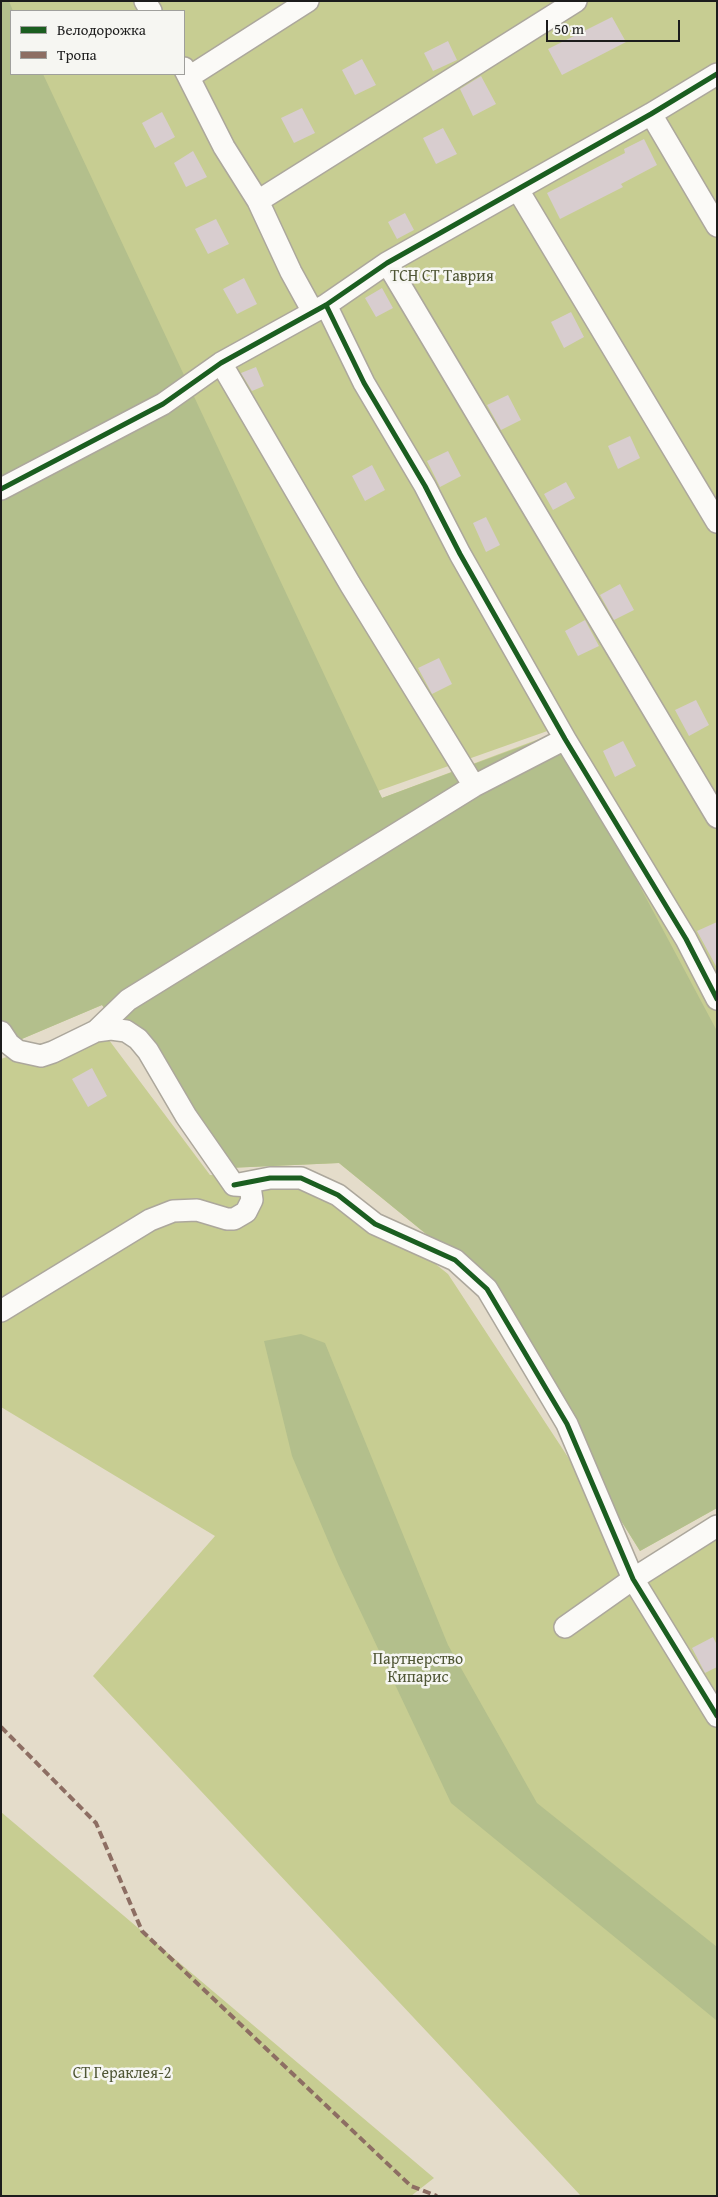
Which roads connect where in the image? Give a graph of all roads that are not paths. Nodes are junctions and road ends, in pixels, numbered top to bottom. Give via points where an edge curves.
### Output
1 (308, 1) edge
2 (576, 1) edge
3 (186, 73) edge
4 (717, 74) edge
5 (651, 114) junction
6 (518, 190) junction
7 (258, 201) junction
8 (717, 226) edge
9 (387, 263) junction
10 (319, 308) junction
11 (221, 363) junction
12 (1, 489) edge
13 (717, 522) edge
14 (565, 739) junction
15 (474, 786) junction
16 (717, 817) edge
17 (717, 999) edge
18 (96, 1031) junction
19 (1, 1032) edge
20 (234, 1184) junction
21 (1, 1311) edge
22 (717, 1526) edge
23 (633, 1579) junction
24 (565, 1627) dead end
25 (717, 1716) edge

1 - 3 street
2 - 7 street
3 - 7 street via 224,147
4 - 5 street
5 - 6 street
5 - 8 street
6 - 9 street
6 - 13 street
7 - 10 street via 291,272
9 - 10 street
9 - 16 street
10 - 11 street
10 - 14 street via 424,486
11 - 12 street via 163,404
11 - 15 street via 350,584
14 - 15 street
14 - 17 street via 686,940
15 - 18 street via 128,1000
18 - 19 street via 41,1056 18,1051
18 - 20 street via 126,1031 148,1050 186,1116
20 - 21 street via 250,1186 252,1193 250,1206 241,1216 227,1219 197,1210 173,1211 150,1220
20 - 23 street via 270,1178 301,1178 338,1195 375,1224 455,1260 487,1290 567,1424
22 - 23 street
23 - 24 street
23 - 25 street

